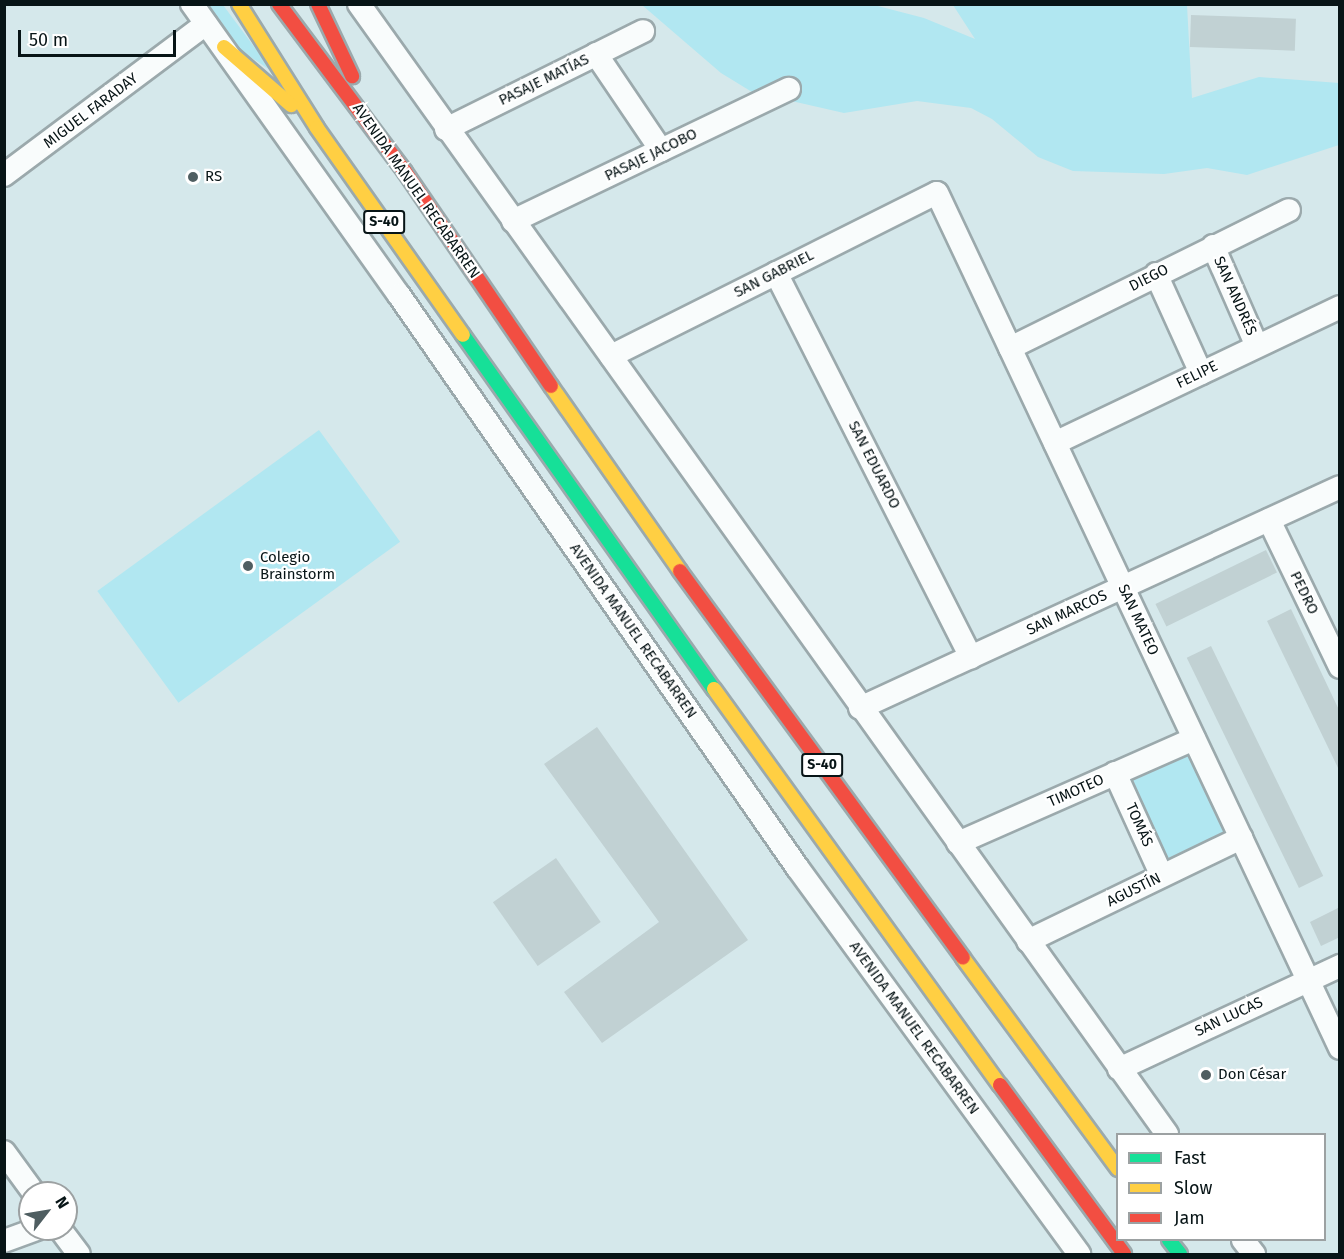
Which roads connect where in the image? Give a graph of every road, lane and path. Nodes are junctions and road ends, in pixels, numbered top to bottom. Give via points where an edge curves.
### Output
1 (192, 4) edge
2 (239, 4) edge
3 (279, 4) edge
4 (318, 4) edge
5 (359, 4) edge
6 (206, 24) junction
7 (643, 31) dead end
8 (224, 47) junction
9 (596, 54) junction
10 (789, 88) dead end
11 (317, 128) junction
12 (446, 129) junction
13 (661, 150) junction
14 (405, 172) junction
15 (4, 176) edge
16 (937, 192) joint
17 (1289, 210) dead end
18 (513, 221) junction
19 (1213, 246) junction
20 (776, 273) junction
21 (1156, 274) junction
22 (1340, 307) edge
23 (1257, 346) junction
24 (1010, 348) junction
25 (611, 356) junction
26 (1201, 373) junction
27 (1055, 443) junction
28 (1340, 487) edge
29 (1269, 520) junction
30 (1123, 587) junction
31 (972, 657) junction
32 (1340, 667) edge
33 (860, 708) junction
34 (1194, 739) junction
35 (1115, 773) junction
36 (1241, 838) junction
37 (958, 843) junction
38 (1162, 876) junction
39 (1028, 941) junction
40 (1340, 966) edge
41 (1308, 981) junction
42 (1340, 1048) edge
43 (1119, 1069) junction
44 (1166, 1133) edge
45 (4, 1152) edge
46 (1116, 1166) edge
47 (1069, 1178) junction
48 (25, 1181) edge
49 (1091, 1233) dead end
50 (69, 1241) edge
51 (1170, 1241) edge
52 (1244, 1241) edge
53 (79, 1254) edge
54 (1079, 1254) edge
55 (1124, 1254) edge
56 (1180, 1254) edge
57 (1254, 1254) edge

1 - 6 street, AVENIDA MANUEL RECABARREN
2 - 11 main road, S-40
3 - 14 main road, AVENIDA MANUEL RECABARREN / S-40
4 - 14 main road via 342,57
5 - 12 street
6 - 8 street, AVENIDA MANUEL RECABARREN
6 - 15 street, MIGUEL FARADAY
7 - 9 street, PASAJE MATÍAS
8 - 11 main road
8 - 54 street, AVENIDA MANUEL RECABARREN via 797,867
9 - 12 street, PASAJE MATÍAS
9 - 13 street
10 - 13 street, PASAJE JACOBO
11 - 47 main road, S-40 via 789,795
12 - 18 street
13 - 18 street, PASAJE JACOBO
14 - 46 main road, AVENIDA MANUEL RECABARREN / S-40 via 648,527
16 - 20 street, SAN GABRIEL
16 - 24 street, SAN MATEO
17 - 19 street, DIEGO
18 - 25 street
19 - 21 street, DIEGO
19 - 23 street, SAN ANDRÉS
20 - 25 street, SAN GABRIEL
20 - 31 street, SAN EDUARDO
21 - 24 street, DIEGO
21 - 26 street
22 - 23 street, FELIPE
23 - 26 street, FELIPE
24 - 27 street, SAN MATEO
25 - 33 street
26 - 27 street, FELIPE
27 - 30 street, SAN MATEO
28 - 29 street, SAN MARCOS
29 - 30 street, SAN MARCOS
29 - 32 street, PEDRO
30 - 31 street, SAN MARCOS
30 - 34 street, SAN MATEO
31 - 33 street, SAN MARCOS
33 - 37 street
34 - 35 street, TIMOTEO
34 - 36 street, SAN MATEO
35 - 37 street, TIMOTEO
35 - 38 street, TOMÁS
36 - 38 street, AGUSTÍN
36 - 41 street, SAN MATEO
37 - 39 street
38 - 39 street, AGUSTÍN
39 - 43 street
40 - 41 street, SAN LUCAS
41 - 42 street, SAN MATEO
41 - 43 street, SAN LUCAS
43 - 44 street
45 - 48 street
47 - 49 main road
47 - 55 main road, S-40
50 - 53 street
51 - 56 main road
52 - 57 street

